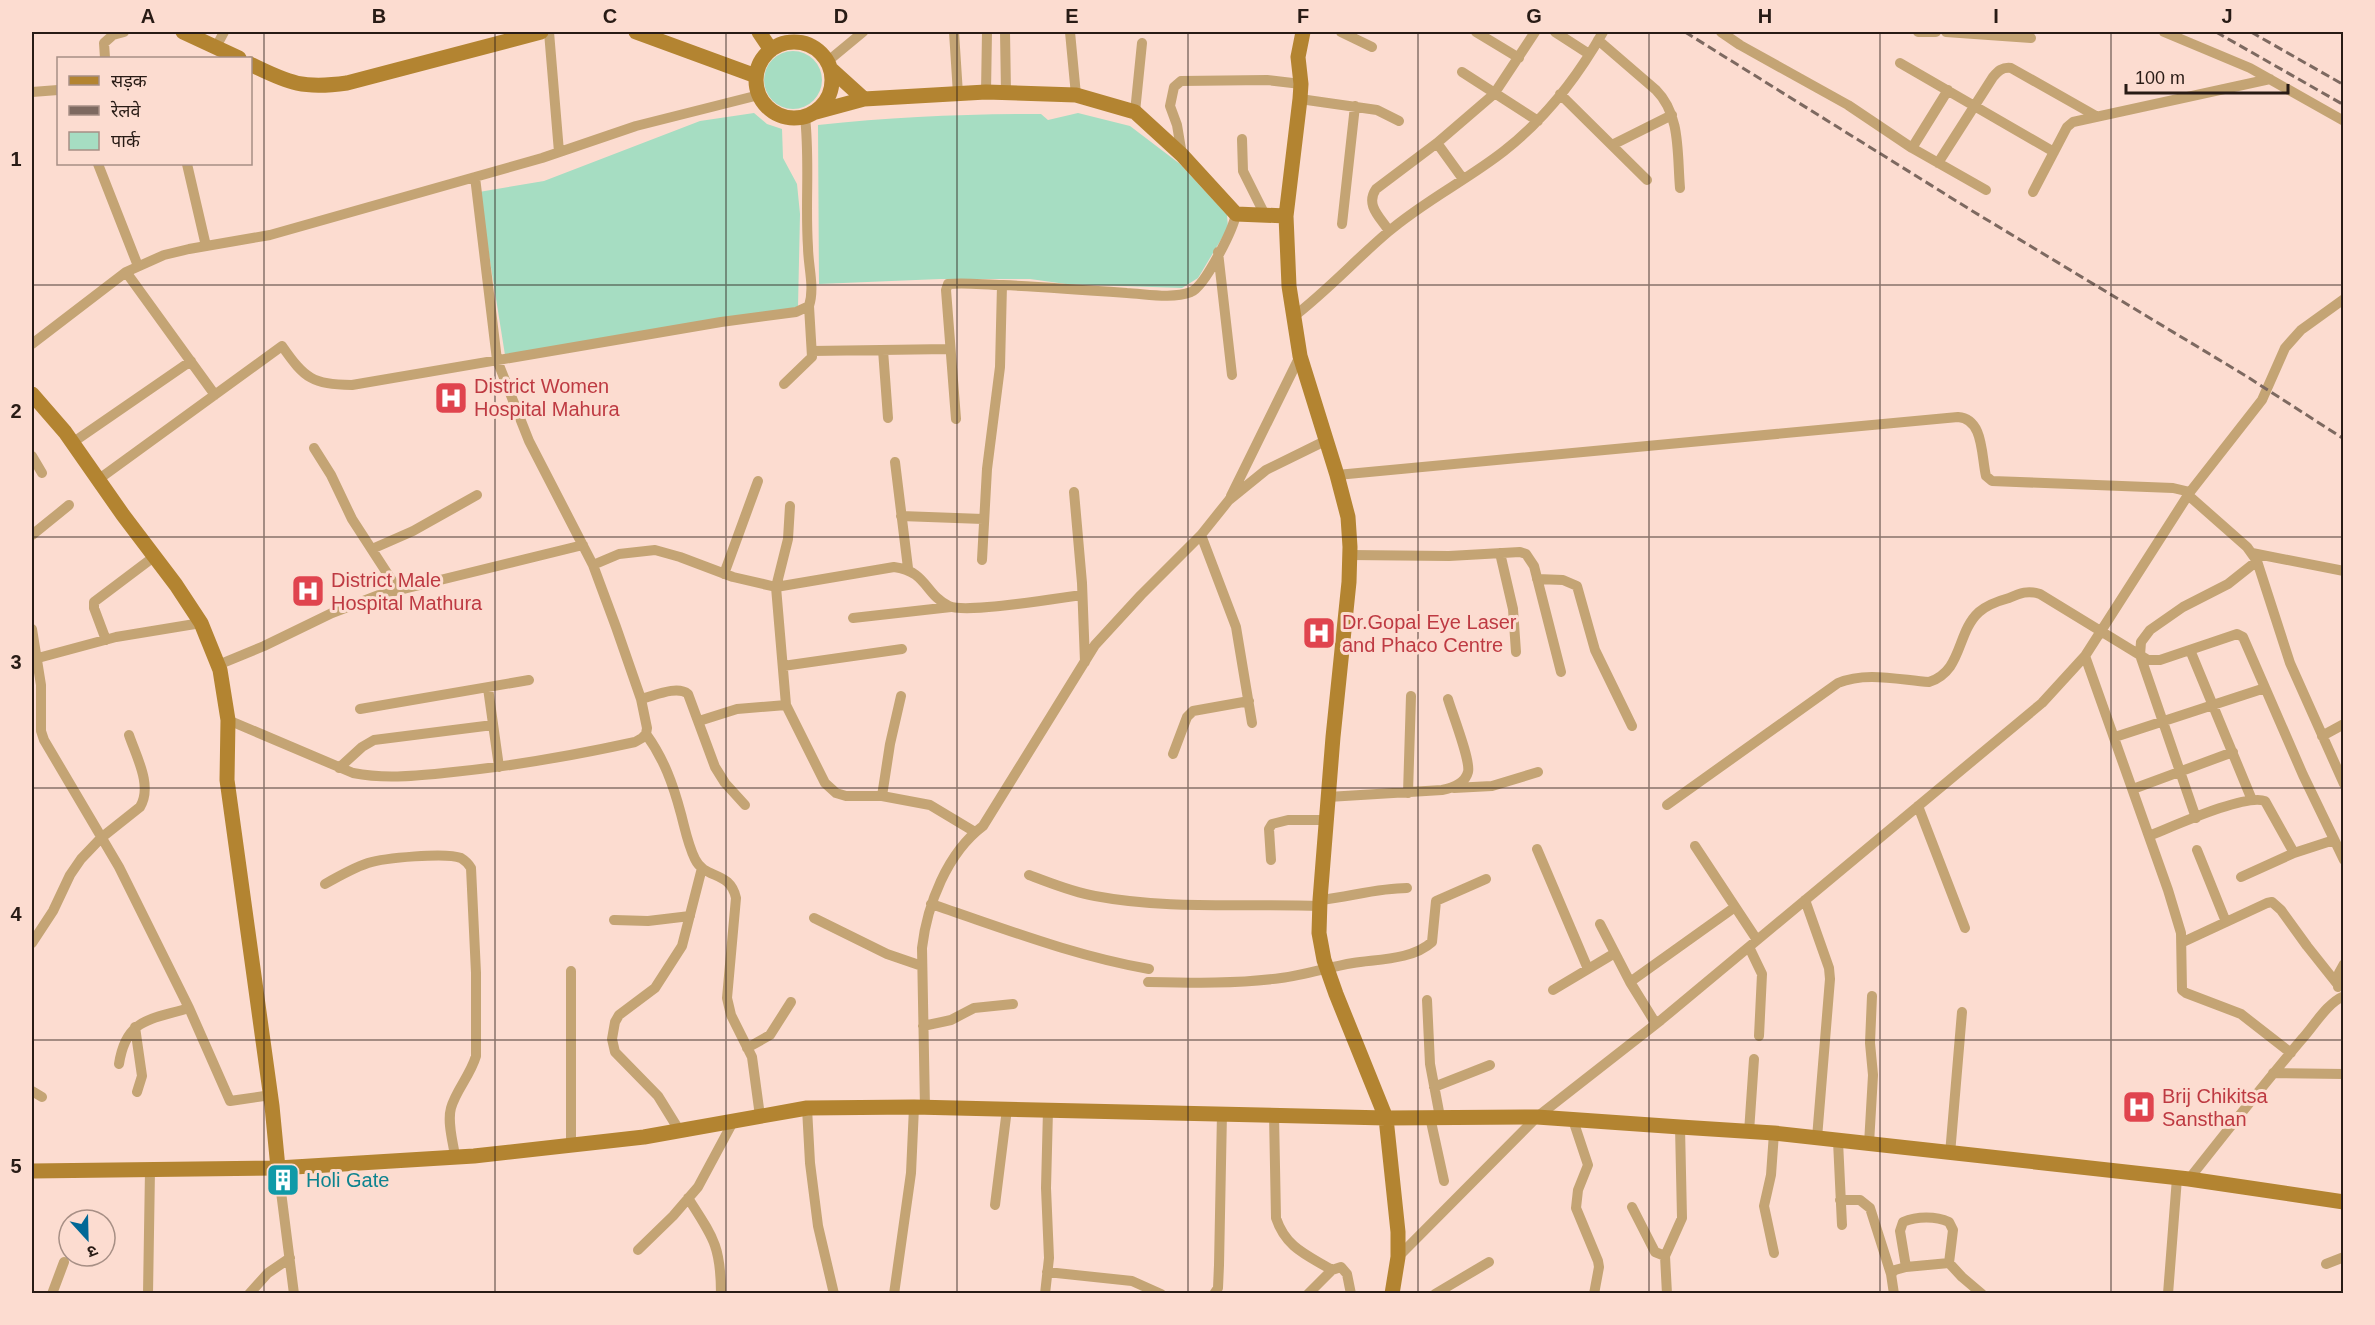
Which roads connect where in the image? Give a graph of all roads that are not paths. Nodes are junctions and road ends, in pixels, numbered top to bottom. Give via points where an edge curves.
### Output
1 (124, 32) edge
2 (188, 32) edge
3 (224, 32) edge
4 (539, 32) edge
5 (636, 32) edge
6 (759, 32) edge
7 (863, 32) edge
8 (954, 32) edge
9 (987, 32) edge
10 (1005, 32) edge
11 (1070, 32) edge
12 (1303, 32) edge
13 (1341, 32) edge
14 (1476, 32) edge
15 (1535, 32) edge
16 (1555, 32) edge
17 (1721, 32) edge
18 (1918, 32) edge
19 (1936, 32) edge
20 (1946, 32) edge
21 (2164, 32) edge
22 (1600, 36) edge
23 (801, 37) edge
24 (664, 38) edge
25 (2031, 38) dead end
26 (1142, 43) dead end
27 (216, 47) junction
28 (1372, 47) dead end
29 (771, 50) junction
30 (1589, 54) junction
31 (105, 57) edge
32 (236, 57) edge
33 (1519, 58) junction
34 (1900, 63) dead end
35 (252, 65) edge
36 (830, 66) junction
37 (1462, 72) dead end
38 (756, 76) junction
39 (2270, 79) junction
40 (57, 90) edge
41 (1948, 90) junction
42 (1301, 91) junction
43 (32, 92) edge
44 (986, 92) junction
45 (1006, 92) junction
46 (1494, 93) junction
47 (958, 94) junction
48 (1560, 94) junction
49 (759, 95) junction
50 (1076, 95) junction
51 (864, 99) junction
52 (1355, 106) junction
53 (1975, 106) junction
54 (1135, 112) junction
55 (811, 115) junction
56 (1672, 115) junction
57 (2096, 116) junction
58 (1399, 121) dead end
59 (1538, 121) junction
60 (2343, 121) edge
61 (1242, 139) dead end
62 (1437, 143) junction
63 (1612, 145) junction
64 (1912, 148) junction
65 (559, 152) junction
66 (2054, 152) junction
67 (1182, 155) junction
68 (1938, 163) junction
69 (102, 165) edge
70 (187, 165) edge
71 (475, 177) junction
72 (1463, 179) junction
73 (1647, 180) dead end
74 (1680, 188) dead end
75 (1986, 190) dead end
76 (2033, 192) dead end
77 (1236, 214) junction
78 (1265, 215) junction
79 (1286, 216) junction
80 (1342, 224) dead end
81 (1389, 231) junction
82 (206, 246) junction
83 (1218, 252) junction
84 (138, 266) junction
85 (126, 272) junction
86 (1002, 285) junction
87 (2343, 298) edge
88 (809, 306) junction
89 (1293, 317) junction
90 (32, 344) edge
91 (949, 349) junction
92 (883, 350) junction
93 (812, 351) junction
94 (1300, 356) junction
95 (497, 360) junction
96 (191, 361) junction
97 (1232, 375) dead end
98 (784, 384) dead end
99 (215, 395) junction
100 (33, 400) edge
101 (888, 418) dead end
102 (956, 419) dead end
103 (1325, 441) junction
104 (72, 443) junction
105 (314, 448) dead end
106 (32, 456) edge
107 (895, 462) dead end
108 (42, 473) dead end
109 (1337, 475) junction
110 (99, 479) junction
111 (758, 482) dead end
112 (1074, 492) dead end
113 (2189, 493) junction
114 (477, 495) dead end
115 (1229, 500) junction
116 (69, 505) dead end
117 (790, 506) dead end
118 (901, 516) junction
119 (983, 519) junction
120 (1202, 534) junction
121 (32, 535) edge
122 (583, 545) junction
123 (372, 549) junction
124 (1500, 553) junction
125 (1350, 555) junction
126 (155, 556) junction
127 (2254, 557) junction
128 (981, 560) dead end
129 (593, 565) junction
130 (908, 568) junction
131 (2343, 571) edge
132 (724, 574) junction
133 (1537, 579) junction
134 (776, 587) junction
135 (398, 590) junction
136 (1082, 595) junction
137 (951, 608) junction
138 (853, 618) dead end
139 (201, 623) junction
140 (32, 629) edge
141 (2101, 632) junction
142 (106, 640) junction
143 (902, 649) dead end
144 (2190, 650) junction
145 (1516, 652) dead end
146 (2140, 655) junction
147 (2085, 656) junction
148 (35, 661) edge
149 (1085, 663) junction
150 (218, 665) junction
151 (783, 666) junction
152 (1561, 672) dead end
153 (529, 680) dead end
154 (488, 688) junction
155 (2265, 688) junction
156 (901, 696) dead end
157 (1410, 696) dead end
158 (641, 699) junction
159 (1448, 699) dead end
160 (1249, 701) junction
161 (786, 705) junction
162 (2213, 705) junction
163 (360, 709) dead end
164 (228, 720) junction
165 (699, 721) junction
166 (2163, 722) junction
167 (1252, 723) dead end
168 (2343, 724) edge
169 (493, 725) junction
170 (1632, 726) dead end
171 (36, 732) edge
172 (646, 734) junction
173 (129, 735) dead end
174 (2322, 736) junction
175 (2115, 737) junction
176 (2233, 752) junction
177 (1173, 754) dead end
178 (499, 767) junction
179 (339, 768) junction
180 (1538, 772) dead end
181 (2180, 772) junction
182 (2343, 781) edge
183 (1451, 788) junction
184 (2133, 789) junction
185 (1408, 793) junction
186 (882, 796) junction
187 (1328, 797) junction
188 (2252, 800) junction
189 (745, 805) dead end
190 (1667, 805) dead end
191 (1918, 806) junction
192 (2196, 818) junction
193 (1326, 820) junction
194 (975, 832) junction
195 (2149, 836) junction
196 (101, 838) junction
197 (2338, 842) edge
198 (1695, 846) dead end
199 (1537, 849) dead end
200 (2197, 850) dead end
201 (2294, 853) junction
202 (1271, 860) dead end
203 (2343, 860) edge
204 (702, 868) junction
205 (1029, 875) dead end
206 (2241, 877) dead end
207 (1486, 879) dead end
208 (325, 884) dead end
209 (1407, 888) dead end
210 (1805, 900) junction
211 (1320, 903) junction
212 (931, 904) junction
213 (1735, 907) junction
214 (690, 916) junction
215 (814, 918) dead end
216 (614, 920) dead end
217 (2226, 922) junction
218 (1600, 924) dead end
219 (1965, 928) dead end
220 (2182, 942) junction
221 (32, 943) edge
222 (1753, 943) junction
223 (1615, 953) junction
224 (2343, 964) edge
225 (922, 966) junction
226 (1327, 968) junction
227 (1149, 969) dead end
228 (1588, 969) junction
229 (571, 971) dead end
230 (1148, 982) dead end
231 (1630, 982) junction
232 (2338, 985) junction
233 (1553, 990) dead end
234 (1872, 996) dead end
235 (2340, 998) edge
236 (1427, 1000) dead end
237 (791, 1002) dead end
238 (1012, 1004) dead end
239 (189, 1008) junction
240 (1962, 1012) dead end
241 (1656, 1024) junction
242 (923, 1026) junction
243 (135, 1027) junction
244 (1759, 1036) dead end
245 (747, 1048) junction
246 (2290, 1053) junction
247 (1754, 1059) dead end
248 (119, 1064) dead end
249 (1490, 1065) dead end
250 (2273, 1073) junction
251 (2343, 1074) edge
252 (1434, 1087) junction
253 (137, 1092) dead end
254 (271, 1095) junction
255 (919, 1107) junction
256 (807, 1108) junction
257 (1007, 1109) junction
258 (1048, 1110) junction
259 (1222, 1113) junction
260 (1274, 1115) junction
261 (760, 1116) junction
262 (1435, 1117) junction
263 (1537, 1117) junction
264 (1386, 1118) junction
265 (734, 1120) junction
266 (1573, 1120) junction
267 (1680, 1127) junction
268 (679, 1130) junction
269 (1749, 1131) junction
270 (1774, 1133) junction
271 (1817, 1138) junction
272 (1838, 1141) junction
273 (1869, 1144) junction
274 (572, 1146) junction
275 (1950, 1154) junction
276 (455, 1156) junction
277 (278, 1168) junction
278 (150, 1170) junction
279 (32, 1171) edge
280 (2183, 1178) junction
281 (1444, 1180) dead end
282 (688, 1198) junction
283 (1840, 1200) junction
284 (2343, 1202) edge
285 (995, 1205) dead end
286 (1632, 1207) dead end
287 (1842, 1225) dead end
288 (638, 1250) dead end
289 (1774, 1253) dead end
290 (1398, 1257) junction
291 (1665, 1257) junction
292 (2343, 1257) edge
293 (290, 1258) junction
294 (1489, 1262) dead end
295 (1949, 1263) junction
296 (2326, 1264) dead end
297 (1906, 1267) junction
298 (61, 1268) edge
299 (1332, 1270) junction
300 (1047, 1272) junction
301 (1891, 1274) junction
302 (51, 1293) edge
303 (148, 1293) edge
304 (249, 1293) edge
305 (294, 1293) edge
306 (721, 1293) edge
307 (834, 1293) edge
308 (894, 1293) edge
309 (1045, 1293) edge
310 (1161, 1293) edge
311 (1214, 1293) edge
312 (1308, 1293) edge
313 (1351, 1293) edge
314 (1392, 1293) edge
315 (1435, 1293) edge
316 (1594, 1293) edge
317 (1667, 1293) edge
318 (1894, 1293) edge
319 (1982, 1293) edge
320 (2168, 1293) edge

1 - 31 street via 104,43
2 - 27 street
3 - 27 street
4 - 35 street via 324,86 290,82
4 - 65 street
5 - 24 street
6 - 29 street
7 - 36 street
8 - 47 street
9 - 44 street
10 - 45 street
11 - 50 street
12 - 42 street via 1298,57
13 - 28 street
14 - 33 street
15 - 33 street
16 - 30 street
17 - 64 street via 1848,105
18 - 19 street
20 - 25 street
21 - 39 street
22 - 30 street
22 - 56 street via 1664,99
23 - 29 street
23 - 36 street via 820,51
24 - 38 street
26 - 54 street
27 - 32 street
29 - 38 street via 759,63
30 - 48 street
33 - 46 street
34 - 41 street
36 - 51 street
36 - 55 street via 831,94
37 - 46 street
38 - 49 street
39 - 57 street
39 - 60 street
40 - 43 street
41 - 53 street
41 - 64 street
42 - 52 street
42 - 67 street via 1267,80 1181,81 1174,87 1170,106
42 - 79 street
44 - 45 street
44 - 47 street
45 - 50 street
46 - 59 street
46 - 62 street
47 - 51 street
48 - 59 street
48 - 63 street
49 - 55 street via 769,110 780,117
49 - 65 street via 636,126
50 - 54 street
51 - 55 street
52 - 58 street via 1377,110
52 - 80 street
53 - 57 street via 1999,70 2011,68
53 - 66 street
53 - 68 street
54 - 67 street
55 - 88 street
56 - 63 street
56 - 74 street
57 - 66 street via 2067,127
59 - 72 street
61 - 78 street via 1243,171
62 - 72 street
62 - 81 street via 1382,183 1372,195 1372,206
63 - 73 street
64 - 68 street
65 - 71 street
66 - 76 street
67 - 77 street
68 - 75 street
69 - 84 street
70 - 82 street
71 - 82 street via 270,235
71 - 95 street
72 - 81 street
77 - 78 street
77 - 83 street via 1233,229
78 - 79 street
79 - 89 street
81 - 89 street via 1320,297
82 - 84 street via 164,255
83 - 86 street via 1205,280 1193,291 1177,295
83 - 97 street
84 - 85 street
85 - 90 street
85 - 96 street
86 - 91 street via 948,284
86 - 119 street via 1000,367
87 - 113 street via 2301,330 2285,348 2262,400
88 - 93 street
88 - 95 street via 796,312
89 - 94 street
91 - 92 street
91 - 102 street
92 - 93 street
92 - 101 street
93 - 98 street via 808,363
94 - 103 street
94 - 115 street
95 - 99 street via 352,385 328,384 307,375 282,346
95 - 122 street via 529,441
96 - 99 street
96 - 104 street
99 - 110 street
100 - 104 street
103 - 109 street
103 - 115 street via 1266,470
104 - 110 street
105 - 123 street
106 - 108 street
107 - 118 street
109 - 113 street via 1958,417 1973,422 1978,431 1986,476 1992,480 2173,488
109 - 125 street via 1348,517
110 - 126 street
111 - 132 street
112 - 136 street
113 - 127 street
113 - 141 street
114 - 123 street
115 - 120 street
116 - 121 street
117 - 134 street via 788,539
118 - 119 street
118 - 130 street
119 - 128 street
120 - 149 street via 1095,645
120 - 160 street via 1236,627
122 - 129 street
122 - 135 street
123 - 135 street
124 - 125 street
124 - 133 street via 1526,554
124 - 145 street via 1513,609
125 - 187 street
126 - 139 street
126 - 142 street via 94,602
127 - 131 street
127 - 146 street via 2228,584 2183,607 2150,630 2141,642
127 - 174 street via 2290,663
129 - 132 street via 619,554 655,550
129 - 158 street
130 - 134 street
130 - 137 street
132 - 134 street
133 - 152 street
133 - 170 street via 1563,580 1577,586 1595,651
134 - 151 street
135 - 150 street via 332,613
136 - 137 street
136 - 149 street
137 - 138 street
139 - 142 street
139 - 150 street
140 - 148 street
141 - 146 street
141 - 147 street
141 - 190 street via 2032,591 1989,605 1969,624 1952,665 1938,679 1929,682 1867,677 1838,683
142 - 148 street
143 - 151 street
144 - 146 street via 2160,660
144 - 155 street via 2237,634 2243,637
144 - 162 street
146 - 166 street
147 - 175 street
147 - 191 street via 2042,703
148 - 171 street via 40,676
149 - 194 street via 983,826
150 - 164 street
151 - 161 street
153 - 154 street
154 - 163 street
154 - 169 street
155 - 162 street
155 - 197 street via 2302,775
156 - 186 street
157 - 185 street
158 - 165 street via 684,690
158 - 172 street
159 - 183 street via 1469,770 1463,781
160 - 167 street
160 - 177 street via 1193,711
161 - 165 street via 737,709
161 - 186 street via 830,789 846,796
162 - 166 street
162 - 176 street
164 - 179 street
164 - 254 street via 227,780
165 - 189 street via 715,767
166 - 175 street
166 - 181 street
168 - 174 street
169 - 178 street
169 - 179 street via 374,740
171 - 196 street
172 - 178 street via 635,742
172 - 204 street via 672,780 694,858
173 - 196 street via 144,782 143,802
174 - 182 street
175 - 184 street
176 - 181 street
176 - 188 street
178 - 179 street via 374,777
180 - 183 street via 1484,788
181 - 184 street
181 - 192 street
183 - 185 street
184 - 195 street
185 - 187 street
186 - 194 street via 930,805
187 - 193 street
188 - 192 street
188 - 201 street via 2265,801
191 - 210 street
191 - 219 street
192 - 195 street
193 - 202 street via 1272,824
193 - 211 street
194 - 212 street via 947,869
195 - 220 street
196 - 221 street via 76,867
196 - 239 street
197 - 201 street
197 - 203 street
198 - 213 street
199 - 228 street
200 - 217 street
201 - 206 street
204 - 214 street
204 - 245 street via 727,880 734,890 727,998 730,1015
205 - 211 street via 1072,891 1124,901 1182,906
207 - 226 street via 1436,901 1432,942 1426,947 1403,956
208 - 276 street via 384,860 457,857 471,868 477,973 476,1056 450,1108
209 - 211 street
210 - 222 street
210 - 271 street via 1830,979
211 - 226 street via 1319,933
212 - 225 street via 925,923
212 - 227 street via 1054,946
213 - 222 street
213 - 231 street
214 - 216 street
214 - 268 street via 685,937 669,968 648,994 618,1015 612,1039 615,1052 658,1096
215 - 225 street via 887,954
217 - 220 street
217 - 232 street via 2272,902
218 - 223 street
220 - 246 street via 2182,990 2241,1014
222 - 241 street
222 - 244 street via 1762,974
223 - 228 street
223 - 231 street
224 - 232 street
225 - 242 street
226 - 230 street via 1283,978 1226,983
226 - 264 street
228 - 233 street
229 - 274 street
231 - 241 street
232 - 235 street
234 - 273 street
235 - 246 street
236 - 252 street
237 - 245 street via 770,1035
238 - 242 street via 974,1008 951,1020
239 - 243 street
239 - 254 street via 230,1101
240 - 275 street
241 - 263 street
242 - 255 street
243 - 248 street via 124,1040
243 - 253 street via 142,1076
245 - 261 street via 754,1066
246 - 250 street
247 - 269 street
249 - 252 street
250 - 251 street
250 - 280 street
252 - 262 street
254 - 277 street
255 - 256 street
255 - 257 street
255 - 308 street
256 - 261 street
256 - 307 street via 818,1226
257 - 258 street
257 - 285 street
258 - 259 street
258 - 300 street
259 - 260 street
259 - 311 street via 1220,1265
260 - 264 street
260 - 299 street via 1276,1218 1289,1244
261 - 265 street
262 - 263 street
262 - 264 street
262 - 281 street
263 - 266 street
263 - 290 street
264 - 290 street via 1397,1205
265 - 268 street
265 - 282 street
266 - 267 street
266 - 316 street via 1588,1165 1576,1208 1598,1261
267 - 269 street
267 - 291 street via 1682,1218
268 - 274 street
269 - 270 street
270 - 271 street
270 - 289 street via 1764,1206
271 - 272 street
272 - 273 street
272 - 283 street
273 - 275 street
274 - 276 street
275 - 280 street
276 - 277 street
277 - 278 street
277 - 293 street
278 - 279 street
278 - 303 street
280 - 284 street
280 - 320 street
282 - 288 street
282 - 306 street via 717,1249
283 - 287 street
283 - 301 street via 1860,1200 1870,1208
286 - 291 street via 1655,1252
290 - 314 street
291 - 317 street
292 - 296 street
293 - 304 street via 263,1277
293 - 305 street
294 - 315 street
295 - 297 street
295 - 297 street via 1953,1230 1949,1222 1939,1218 1910,1219 1903,1222 1900,1231
295 - 319 street
297 - 301 street
298 - 302 street
299 - 312 street
299 - 313 street via 1345,1269
300 - 309 street
300 - 310 street via 1132,1281
301 - 318 street

